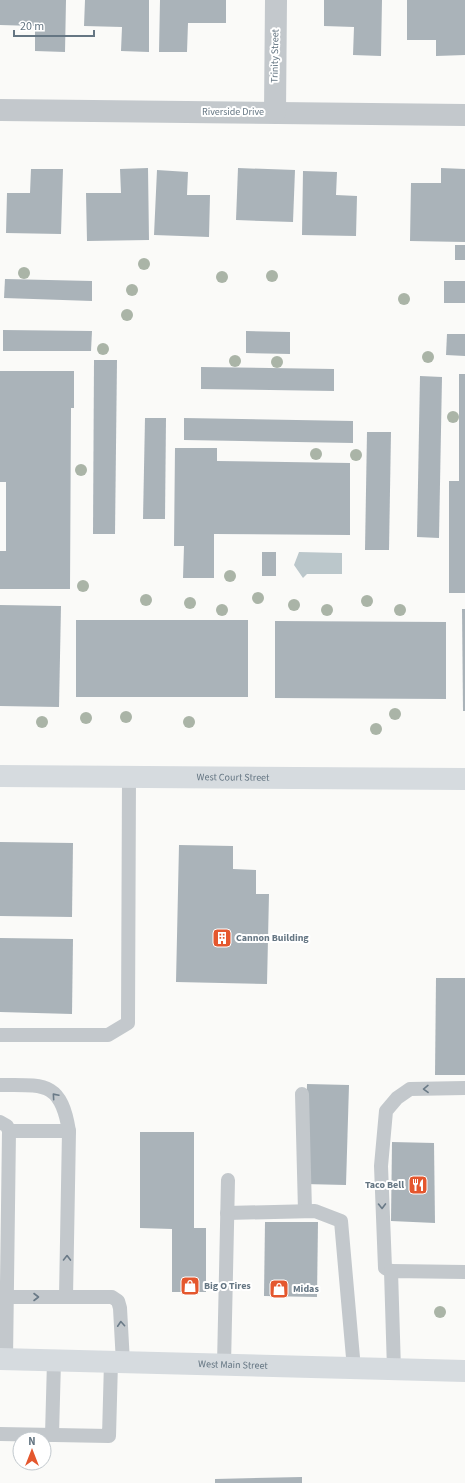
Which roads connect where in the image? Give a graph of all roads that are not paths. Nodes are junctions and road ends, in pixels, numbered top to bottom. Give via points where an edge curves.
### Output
1 (276, 0) edge
2 (0, 110) edge
3 (275, 112) junction
4 (465, 115) edge
5 (0, 776) edge
6 (129, 777) junction
7 (465, 779) edge
8 (0, 1035) edge
9 (0, 1085) edge
10 (465, 1088) edge
11 (302, 1094) dead end
12 (5, 1126) edge
13 (69, 1131) junction
14 (228, 1180) dead end
15 (305, 1211) junction
16 (227, 1213) junction
17 (391, 1271) junction
18 (465, 1272) edge
19 (3, 1297) edge
20 (66, 1297) junction
21 (3, 1359) edge
22 (54, 1361) junction
23 (117, 1362) junction
24 (224, 1365) junction
25 (354, 1369) junction
26 (394, 1370) junction
27 (465, 1371) edge
28 (0, 1434) edge
29 (12, 1434) edge
30 (52, 1435) joint

1 - 3 street, Trinity Street
2 - 3 street, Riverside Drive
3 - 4 street, Riverside Drive
5 - 6 street, West Court Street
6 - 7 street, West Court Street
6 - 8 lane via 128,1024 108,1035
13 -> 9 lane via 66,1113 56,1094 39,1085
10 -> 17 lane via 410,1089 397,1098 386,1111 381,1166 382,1218 385,1268
11 - 15 lane
12 - 13 lane
12 - 19 lane
20 -> 13 lane
14 - 16 lane
15 - 16 lane
15 - 25 lane via 315,1211 341,1221
16 - 24 lane
17 - 18 lane
17 - 26 lane
19 -> 20 lane
19 - 21 lane
23 -> 20 lane via 121,1324 118,1301 112,1297
21 - 22 street, West Main Street
22 - 23 street, West Main Street
22 - 30 lane
23 - 24 street, West Main Street
23 - 30 lane via 109,1436
24 - 25 street, West Main Street
25 - 26 street, West Main Street
26 - 27 street, West Main Street
28 - 29 lane

